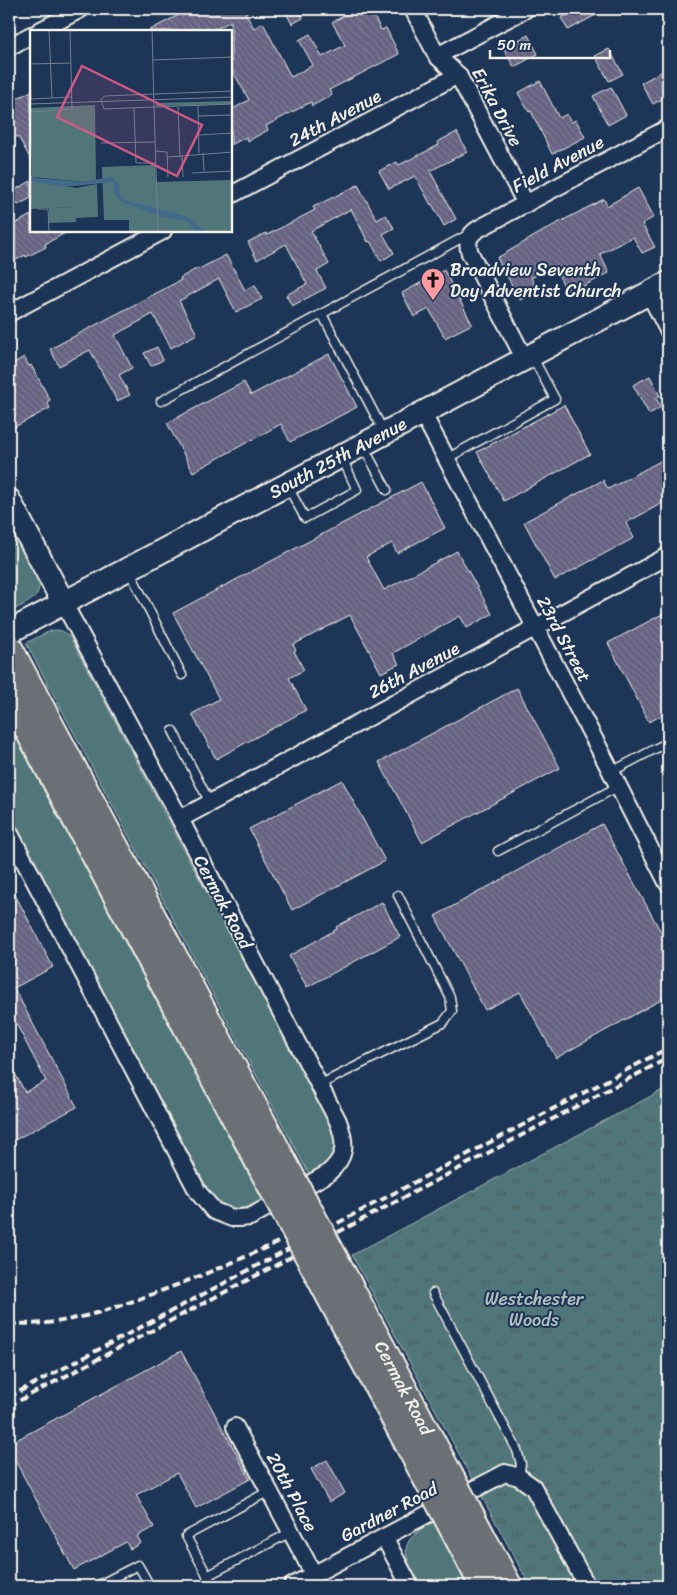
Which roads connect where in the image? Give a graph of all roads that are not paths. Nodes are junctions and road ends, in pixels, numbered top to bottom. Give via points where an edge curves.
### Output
1 (81, 9) edge
2 (412, 9) edge
3 (526, 9) edge
4 (41, 30) edge
5 (30, 36) edge
6 (9, 48) edge
7 (437, 56) junction
8 (458, 76) junction
9 (668, 128) edge
10 (232, 194) edge
11 (526, 204) junction
12 (161, 232) edge
13 (471, 234) junction
14 (659, 288) edge
15 (9, 313) edge
16 (322, 314) junction
17 (668, 330) edge
18 (528, 357) junction
19 (161, 401) dead end
20 (423, 414) junction
21 (385, 434) junction
22 (363, 445) junction
23 (341, 457) junction
24 (446, 459) junction
25 (287, 485) junction
26 (387, 490) dead end
27 (9, 500) edge
28 (668, 556) edge
29 (128, 568) junction
30 (63, 602) junction
31 (536, 627) junction
32 (9, 632) edge
33 (9, 647) edge
34 (182, 675) dead end
35 (9, 696) edge
36 (36, 723) junction
37 (173, 731) dead end
38 (668, 742) edge
39 (615, 779) junction
40 (210, 803) junction
41 (180, 820) junction
42 (9, 832) edge
43 (498, 851) dead end
44 (668, 884) edge
45 (398, 895) dead end
46 (319, 1085) junction
47 (433, 1293) dead end
48 (235, 1427) dead end
49 (512, 1475) junction
50 (269, 1491) junction
51 (291, 1532) junction
52 (384, 1537) junction
53 (484, 1573) edge
54 (314, 1575) junction
55 (208, 1576) junction
56 (100, 1586) edge
57 (150, 1586) edge
58 (213, 1586) edge
59 (292, 1586) edge
60 (410, 1586) edge
61 (509, 1586) edge
62 (587, 1586) edge

1 - 4 street
2 - 7 street, Erika Drive
3 - 7 street
5 - 6 street
7 - 8 street, Erika Drive
8 - 10 street, 24th Avenue
8 - 11 street, Erika Drive
9 - 11 street, Field Avenue
11 - 13 street, Field Avenue
12 - 15 street
13 - 16 lane
13 - 18 street via 467,246 470,253
14 - 17 street
14 - 18 street, South 25th Avenue
16 - 19 lane
16 - 21 lane
18 - 20 street, South 25th Avenue
18 - 24 lane via 555,399
20 - 21 street, South 25th Avenue
20 - 24 street, 23rd Street
21 - 22 street, South 25th Avenue
22 - 23 street, South 25th Avenue
22 - 26 lane
23 - 25 street, South 25th Avenue
23 - 25 lane via 356,490 305,518
24 - 31 street, 23rd Street
25 - 29 street, South 25th Avenue
27 - 30 street
28 - 31 street, 26th Avenue
29 - 30 street, South 25th Avenue
29 - 34 lane
30 - 32 street, South 25th Avenue
30 - 41 street, Cermak Road
31 - 39 street, 23rd Street
31 - 40 street, 26th Avenue
33 - 36 main road, Cermak Road
35 - 36 main road, Cermak Road
36 - 53 main road, Cermak Road, bridge via 249,1121
37 - 40 lane
38 - 39 lane
39 - 43 lane
39 - 44 street, 23rd Street
40 - 41 street, 26th Avenue
41 - 46 street, Cermak Road
42 - 46 street, Cermak Road via 198,1192 214,1211 232,1218 250,1217 327,1174 337,1165 342,1155 343,1133
45 - 46 lane via 450,997 452,1011 443,1023
47 - 49 lane via 517,1450 521,1464
48 - 50 street, 20th Place
49 - 52 street, Gardner Road
49 - 62 street via 533,1487
50 - 51 street, 20th Place
50 - 55 lane via 186,1536
51 - 54 street, 20th Place
51 - 55 lane
52 - 54 street, Gardner Road
52 - 60 street
53 - 61 main road, Cermak Road
54 - 59 street, Gardner Road
55 - 58 lane
56 - 57 lane via 138,1565

